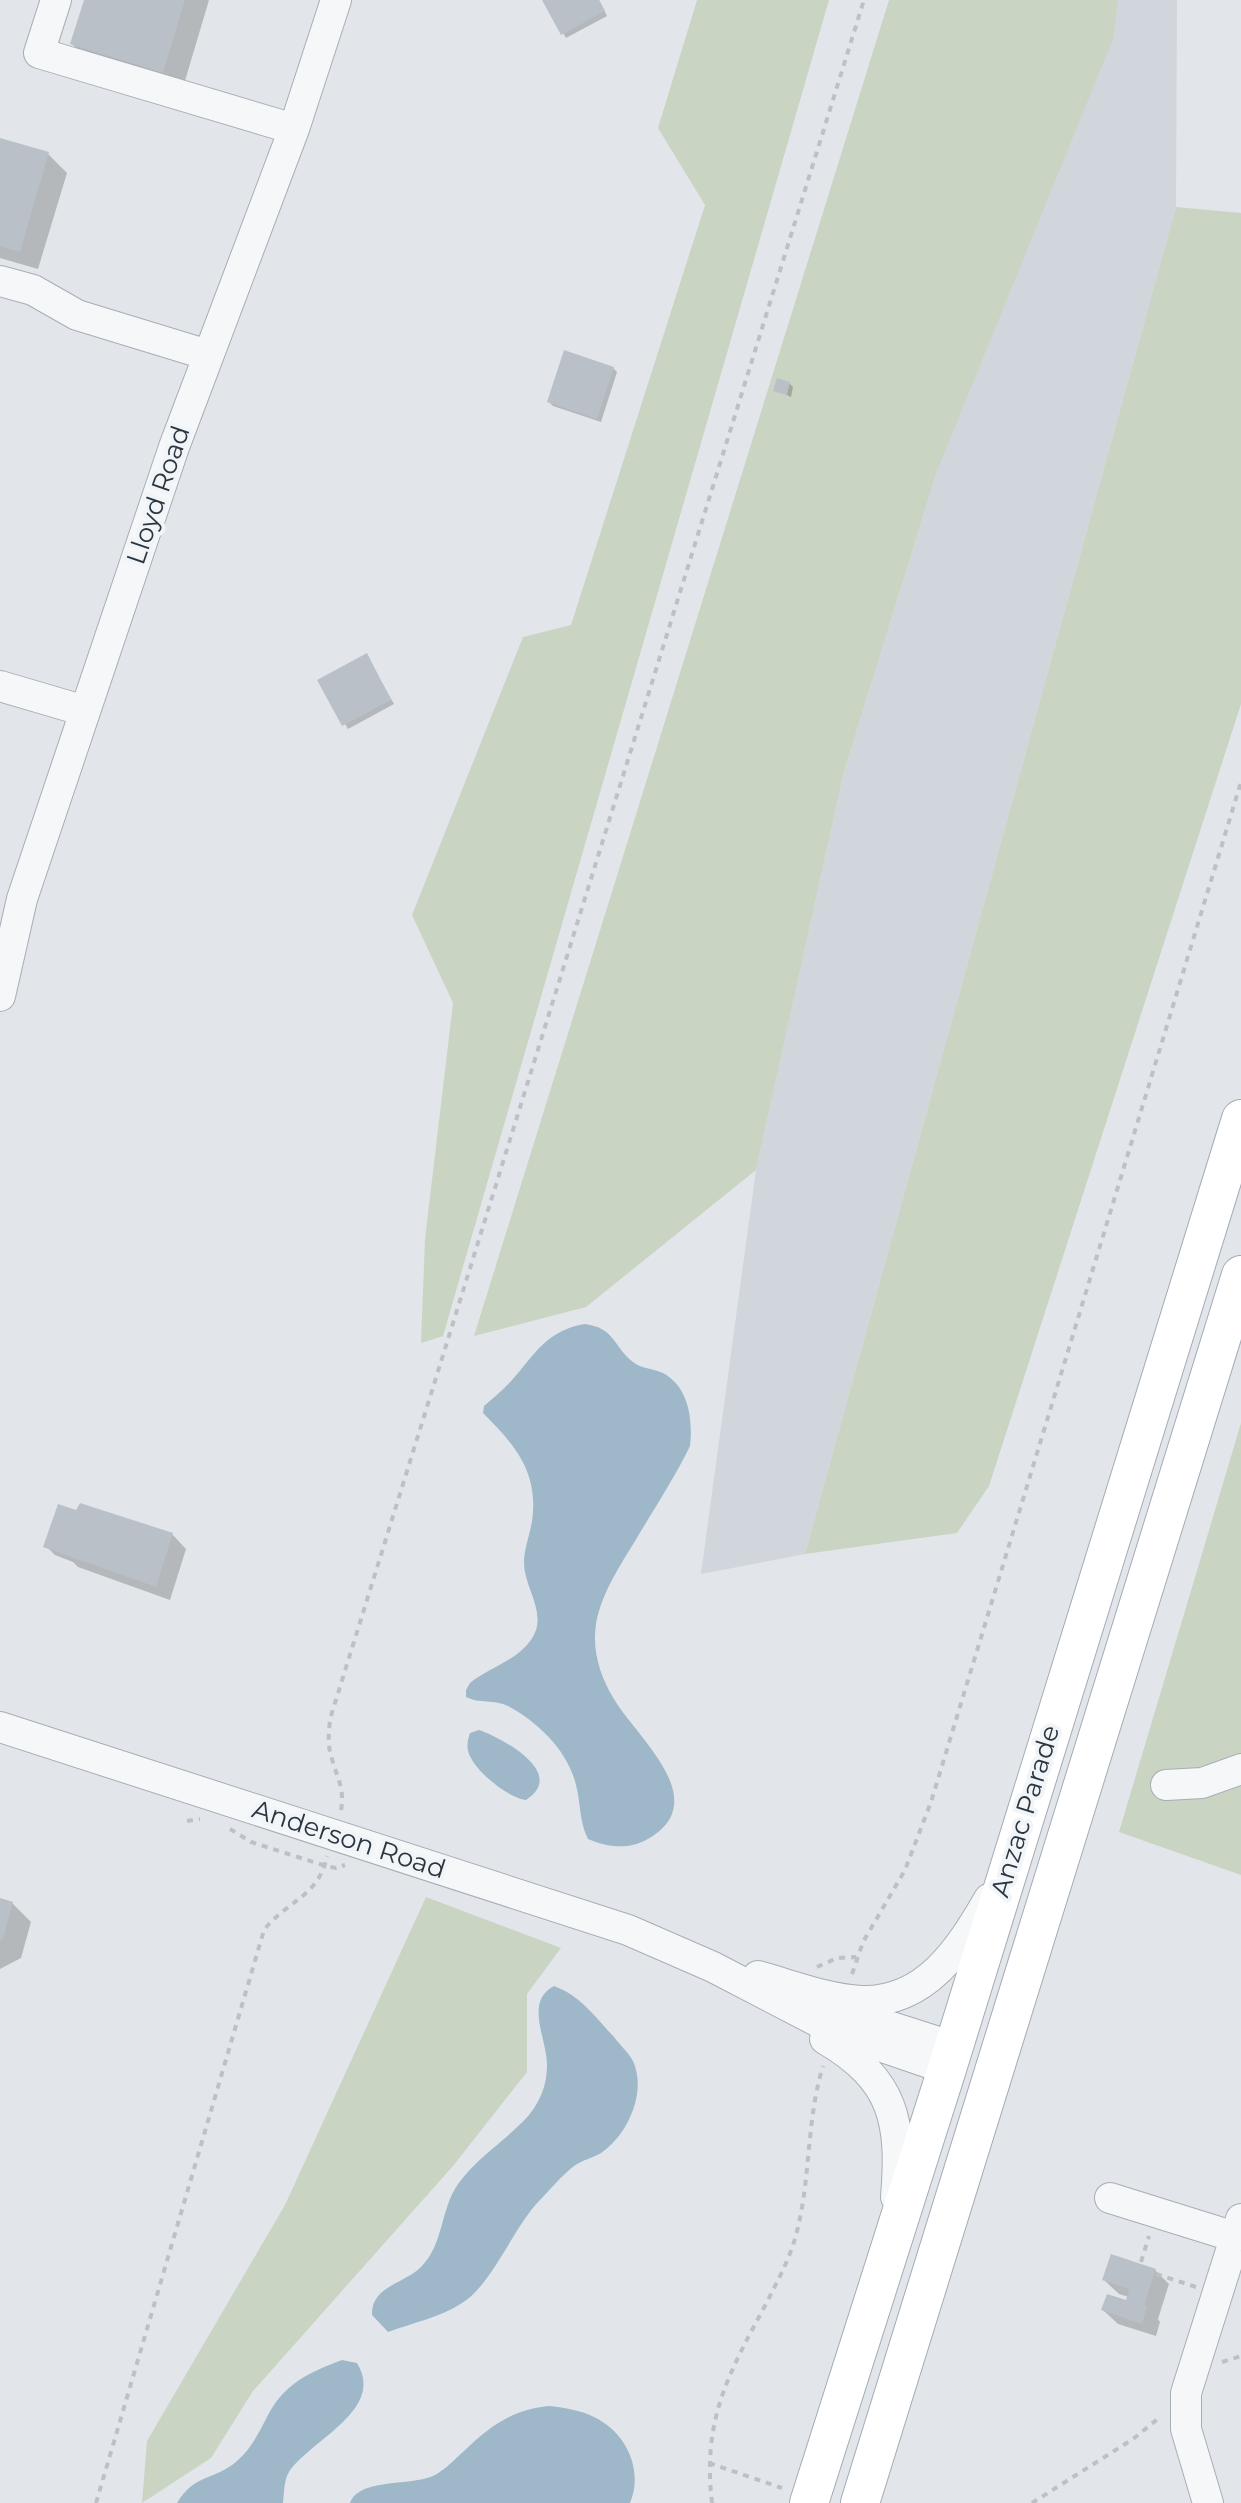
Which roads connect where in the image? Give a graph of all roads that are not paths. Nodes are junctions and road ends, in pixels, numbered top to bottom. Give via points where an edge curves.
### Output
1 (56, 0) edge
2 (336, 0) edge
3 (294, 129) junction
4 (0, 281) edge
5 (208, 355) junction
6 (0, 686) edge
7 (85, 711) junction
8 (11, 896) edge
9 (0, 996) edge
10 (1241, 1119) edge
11 (1241, 1275) edge
12 (0, 1727) edge
13 (1241, 1769) edge
14 (1166, 1785) dead end
15 (1008, 1866) junction
16 (704, 1963) junction
17 (950, 2058) junction
18 (993, 2071) junction
19 (1110, 2198) dead end
20 (1238, 2228) edge
21 (892, 2239) junction
22 (810, 2501) edge
23 (860, 2503) edge
24 (1208, 2503) edge

1 - 3 street via 39,53
2 - 3 street, Lloyd Road
3 - 5 street, Lloyd Road
4 - 5 street via 33,290 77,315
5 - 7 street, Lloyd Road
6 - 7 street
7 - 8 street, Lloyd Road
8 - 9 street, Lloyd Road
10 - 15 main road, Anzac Parade
11 - 18 main road, Anzac Parade
12 - 16 street, Anderson Road via 583,1914
13 - 14 street via 1202,1783
15 - 16 street, Anderson Road via 958,1950 934,1975 900,1994 847,1999
15 - 17 main road, Anzac Parade
16 - 17 street, Anderson Road
16 - 21 street, Anderson Road via 854,2057 883,2090 894,2115 899,2153
17 - 18 main road
17 - 21 main road, Anzac Parade
18 - 23 main road, Anzac Parade
19 - 20 street
20 - 24 street via 1189,2380 1185,2412
21 - 22 main road, Anzac Parade

